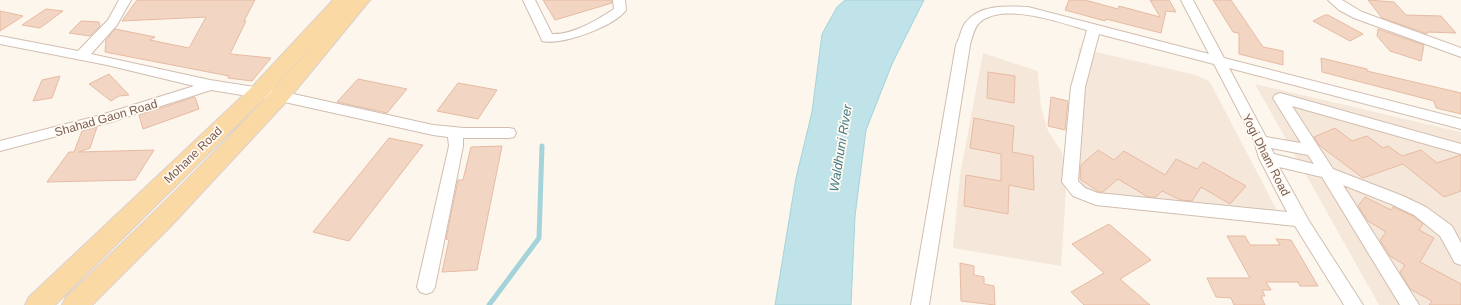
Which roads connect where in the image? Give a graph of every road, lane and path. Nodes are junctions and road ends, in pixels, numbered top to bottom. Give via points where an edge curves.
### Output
1 (126, 0) edge
2 (343, 0) edge
3 (361, 0) edge
4 (529, 0) edge
5 (619, 0) edge
6 (1187, 0) edge
7 (1334, 0) edge
8 (1094, 28) junction
9 (0, 40) edge
10 (1461, 53) edge
11 (81, 56) junction
12 (1218, 60) junction
13 (210, 85) junction
14 (258, 93) junction
15 (280, 96) junction
16 (1461, 124) edge
17 (455, 132) junction
18 (509, 133) dead end
19 (1261, 141) junction
20 (0, 146) edge
21 (1461, 149) edge
22 (1313, 151) junction
23 (1267, 158) junction
24 (1327, 173) junction
25 (1300, 220) junction
26 (1461, 258) edge
27 (426, 287) dead end
28 (38, 305) edge
29 (75, 305) edge
30 (920, 305) edge
31 (1354, 305) edge
32 (1410, 305) edge

1 - 11 street via 113,22
2 - 14 main road, Mohane Road
3 - 15 main road, Mohane Road
4 - 5 street via 547,38 554,39 563,38 609,18 620,10
6 - 12 street, Yogi Dham Road
7 - 10 street via 1358,15
8 - 12 street
8 - 25 street via 1078,87 1070,182 1079,192 1096,199
8 - 30 street via 1028,11 1009,10 989,12 977,18 971,25 963,45
9 - 11 street
11 - 13 street
12 - 16 street
12 - 19 street, Yogi Dham Road
13 - 14 street
13 - 20 street, Shahad Gaon Road via 107,119
14 - 15 street
14 - 28 main road, Mohane Road
15 - 17 street via 433,130
15 - 29 main road, Mohane Road via 163,219
17 - 18 street
17 - 27 street via 456,146
19 - 22 street
19 - 23 street, Yogi Dham Road
21 - 22 street via 1280,98
22 - 24 street
23 - 24 street
23 - 25 street, Yogi Dham Road
24 - 26 street via 1420,211 1446,231
24 - 32 street
25 - 31 street, Yogi Dham Road

